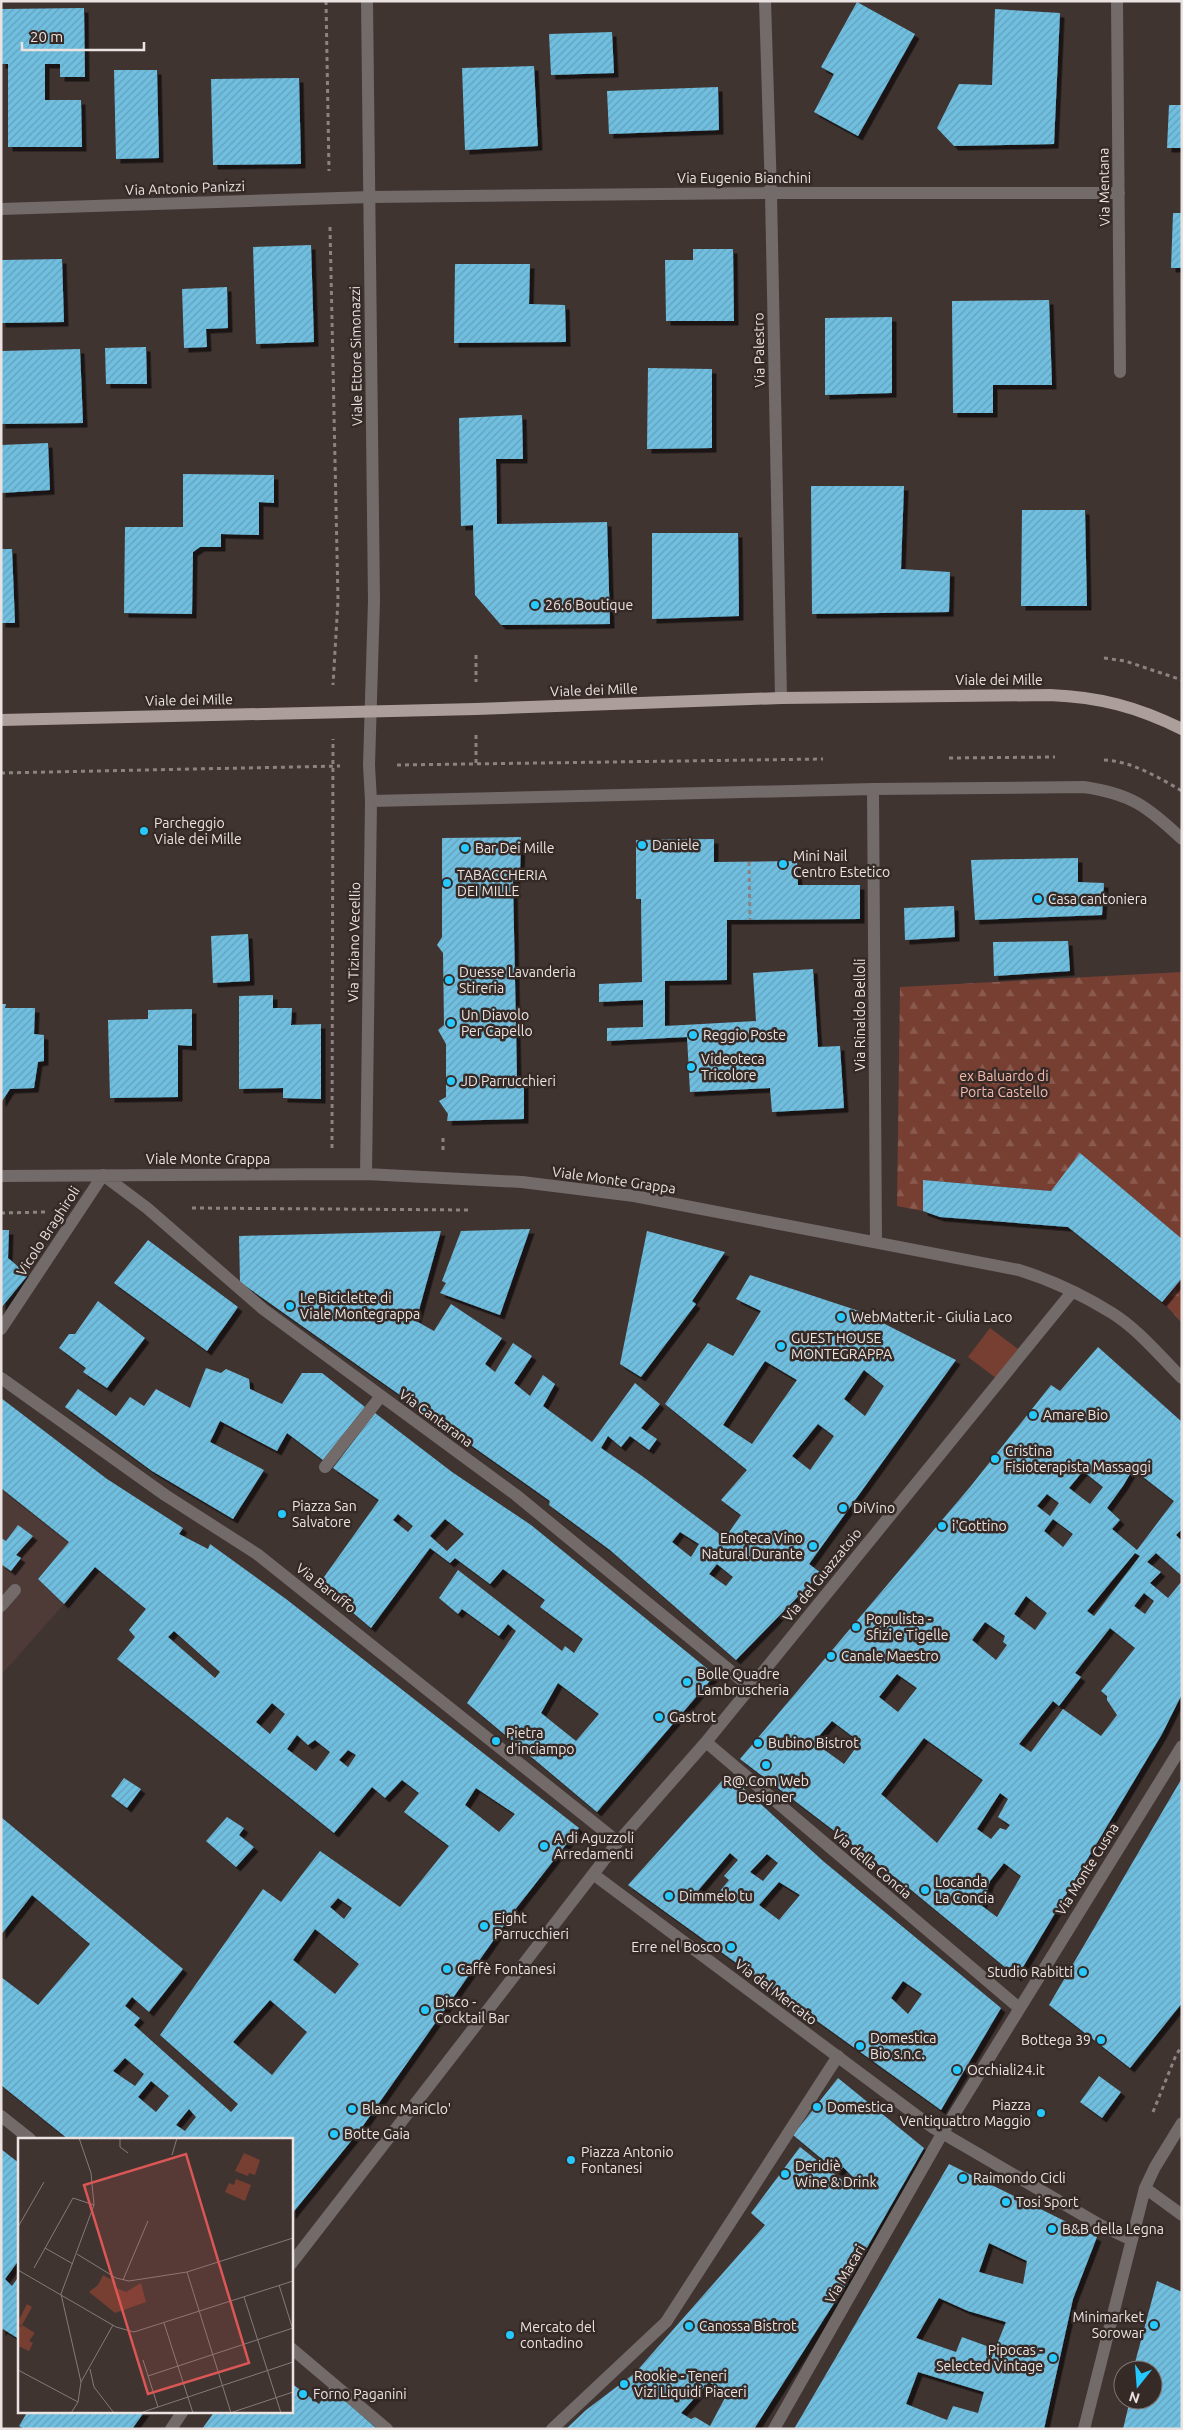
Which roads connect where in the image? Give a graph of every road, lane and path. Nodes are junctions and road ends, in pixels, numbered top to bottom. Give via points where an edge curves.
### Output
1 (326, 1) edge
2 (367, 1) edge
3 (765, 1) edge
4 (1117, 1) edge
5 (771, 193) junction
6 (1119, 193) junction
7 (370, 197) junction
8 (329, 198) junction
9 (1, 209) edge
10 (1120, 372) dead end
11 (338, 600) dead end
12 (1104, 658) dead end
13 (1182, 680) edge
14 (781, 698) junction
15 (371, 710) junction
16 (1, 720) edge
17 (1182, 729) edge
18 (1064, 757) dead end
19 (945, 758) dead end
20 (825, 759) dead end
21 (1102, 760) dead end
22 (369, 765) junction
23 (333, 766) junction
24 (1, 773) edge
25 (874, 789) junction
26 (1182, 791) edge
27 (370, 801) junction
28 (1182, 839) edge
29 (749, 862) dead end
30 (750, 920) dead end
31 (331, 1174) junction
32 (366, 1174) junction
33 (103, 1175) junction
34 (1, 1176) edge
35 (147, 1208) junction
36 (333, 1208) junction
37 (473, 1210) dead end
38 (79, 1212) junction
39 (1, 1213) edge
40 (876, 1241) junction
41 (1072, 1292) junction
42 (1, 1329) edge
43 (1, 1378) edge
44 (1182, 1378) edge
45 (381, 1396) junction
46 (325, 1467) dead end
47 (15, 1590) dead end
48 (1, 1606) edge
49 (750, 1687) junction
50 (706, 1742) junction
51 (1182, 1746) edge
52 (618, 1842) junction
53 (593, 1874) junction
54 (1018, 2007) junction
55 (838, 2056) junction
56 (1, 2116) edge
57 (1182, 2123) edge
58 (942, 2134) junction
59 (29, 2138) edge
60 (1145, 2188) junction
61 (1182, 2215) edge
62 (1132, 2240) junction
63 (292, 2263) edge
64 (292, 2349) edge
65 (182, 2412) edge
66 (171, 2429) edge
67 (387, 2429) edge
68 (552, 2429) edge
69 (774, 2429) edge
70 (1084, 2429) edge

1 - 8 path
2 - 7 street, Viale Ettore Simonazzi
3 - 5 street, Via Palestro
4 - 6 street, Via Mentana
5 - 6 street, Via Eugenio Bianchini
5 - 7 street, Via Eugenio Bianchini
5 - 14 street, Via Palestro
6 - 10 street, Via Mentana
7 - 8 street, Via Antonio Panizzi
7 - 15 street, Viale Ettore Simonazzi via 374,601
8 - 9 street, Via Antonio Panizzi
8 - 11 path
12 - 13 path via 1125,661
14 - 15 main road, Viale dei Mille
14 - 17 main road, Viale dei Mille via 1084,697 1131,707
15 - 16 main road, Viale dei Mille
15 - 22 street, Via Tiziano Vecellio
18 - 19 path
20 - 22 path
21 - 26 path via 1112,760 1153,774
22 - 23 path
22 - 27 street, Via Tiziano Vecellio
23 - 24 path
23 - 31 path
25 - 27 street
25 - 28 street via 1084,786 1114,791 1139,803
25 - 40 street, Via Rinaldo Belloli
27 - 32 street, Via Tiziano Vecellio
29 - 30 path
31 - 32 street, Viale Monte Grappa
31 - 33 street, Viale Monte Grappa
31 - 36 path
32 - 40 street, Viale Monte Grappa via 522,1182 634,1196
33 - 34 street, Viale Monte Grappa
33 - 35 street, Via Cantarana
33 - 38 street, Vicolo Braghiroli
35 - 36 path
35 - 45 street, Via Cantarana via 264,1309
36 - 37 path
38 - 39 path
38 - 42 street, Vicolo Braghiroli
40 - 41 street, Viale Monte Grappa via 1019,1270 1045,1278
41 - 44 street, Viale Monte Grappa via 1113,1314 1144,1339
41 - 49 street, Via del Guazzatoio
43 - 52 street, Via Baruffo via 165,1495 257,1554
45 - 46 street
45 - 49 street, Via Cantarana via 516,1495
47 - 48 street
49 - 50 street, Via del Guazzatoio
50 - 52 street, Via del Guazzatoio
50 - 54 street, Via della Concia
51 - 54 street, Via Monte Cusna
52 - 53 street, Via del Guazzatoio
53 - 55 street, Via del Mercato
53 - 63 street
54 - 58 street, Via Monte Cusna
55 - 58 street, Via del Mercato
55 - 68 street via 666,2322
56 - 59 street
57 - 60 street via 1154,2167
58 - 62 street
58 - 69 street, Via Macari
60 - 61 street
60 - 62 street
62 - 70 street
64 - 67 street
65 - 66 street

